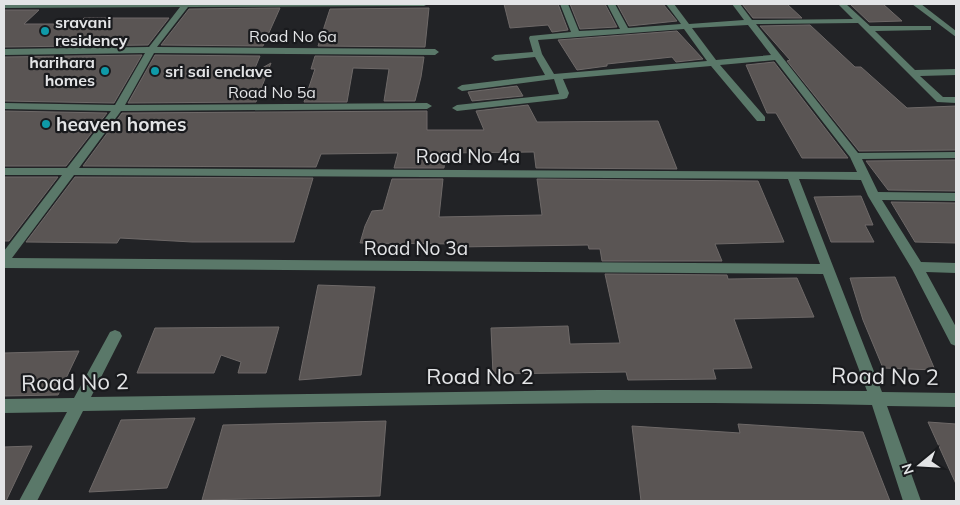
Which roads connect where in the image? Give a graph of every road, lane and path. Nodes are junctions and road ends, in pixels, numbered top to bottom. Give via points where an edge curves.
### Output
1 (187, 4) edge
2 (424, 4) edge
3 (564, 4) edge
4 (611, 4) edge
5 (670, 4) edge
6 (736, 4) edge
7 (842, 4) edge
8 (916, 4) edge
9 (4, 6) edge
10 (860, 21) junction
11 (750, 22) junction
12 (685, 25) junction
13 (868, 28) junction
14 (928, 28) dead end
15 (625, 31) junction
16 (576, 34) junction
17 (956, 35) edge
18 (151, 50) junction
19 (4, 52) edge
20 (435, 52) dead end
21 (538, 54) junction
22 (778, 57) junction
23 (495, 58) dead end
24 (714, 62) junction
25 (956, 72) edge
26 (912, 73) junction
27 (554, 77) junction
28 (462, 88) dead end
29 (956, 100) edge
30 (4, 106) edge
31 (427, 106) dead end
32 (118, 108) junction
33 (457, 108) dead end
34 (761, 119) dead end
35 (956, 155) edge
36 (855, 156) junction
37 (4, 171) edge
38 (72, 171) junction
39 (792, 175) junction
40 (864, 176) junction
41 (874, 196) junction
42 (956, 197) edge
43 (4, 262) edge
44 (918, 267) junction
45 (829, 268) junction
46 (956, 268) edge
47 (115, 336) dead end
48 (956, 340) edge
49 (877, 398) junction
50 (956, 400) edge
51 (79, 405) junction
52 (4, 406) edge
53 (28, 501) edge
54 (912, 501) edge

1 - 2 street
1 - 9 street
1 - 18 street
3 - 16 street
4 - 15 street
5 - 12 street
6 - 11 street
7 - 10 street
8 - 17 street
10 - 11 street
10 - 13 street
11 - 12 street
11 - 22 street
12 - 15 street
12 - 24 street
13 - 14 street
13 - 26 street
15 - 16 street
16 - 21 street via 533,38
18 - 19 street, Road No 6a
18 - 20 street, Road No 6a
18 - 32 street
21 - 23 street
21 - 27 street
22 - 24 street
22 - 36 street
24 - 27 street
24 - 34 street
25 - 26 street
26 - 29 street via 940,100
27 - 28 street
27 - 33 street via 564,96
30 - 32 street, Road No 5a
31 - 32 street, Road No 5a
32 - 38 street
35 - 36 street
36 - 40 street
37 - 38 street, Road No 4a
38 - 39 street, Road No 4a
38 - 43 street
39 - 40 street, Road No 4a
39 - 45 street
40 - 41 street
41 - 42 street
41 - 44 street
43 - 45 street, Road No 3a via 427,268
44 - 46 street
44 - 48 street
45 - 49 street
47 - 51 street
49 - 50 street, Road No 2
49 - 51 street, Road No 2 via 418,398
49 - 54 street
51 - 52 street, Road No 2
51 - 53 street

